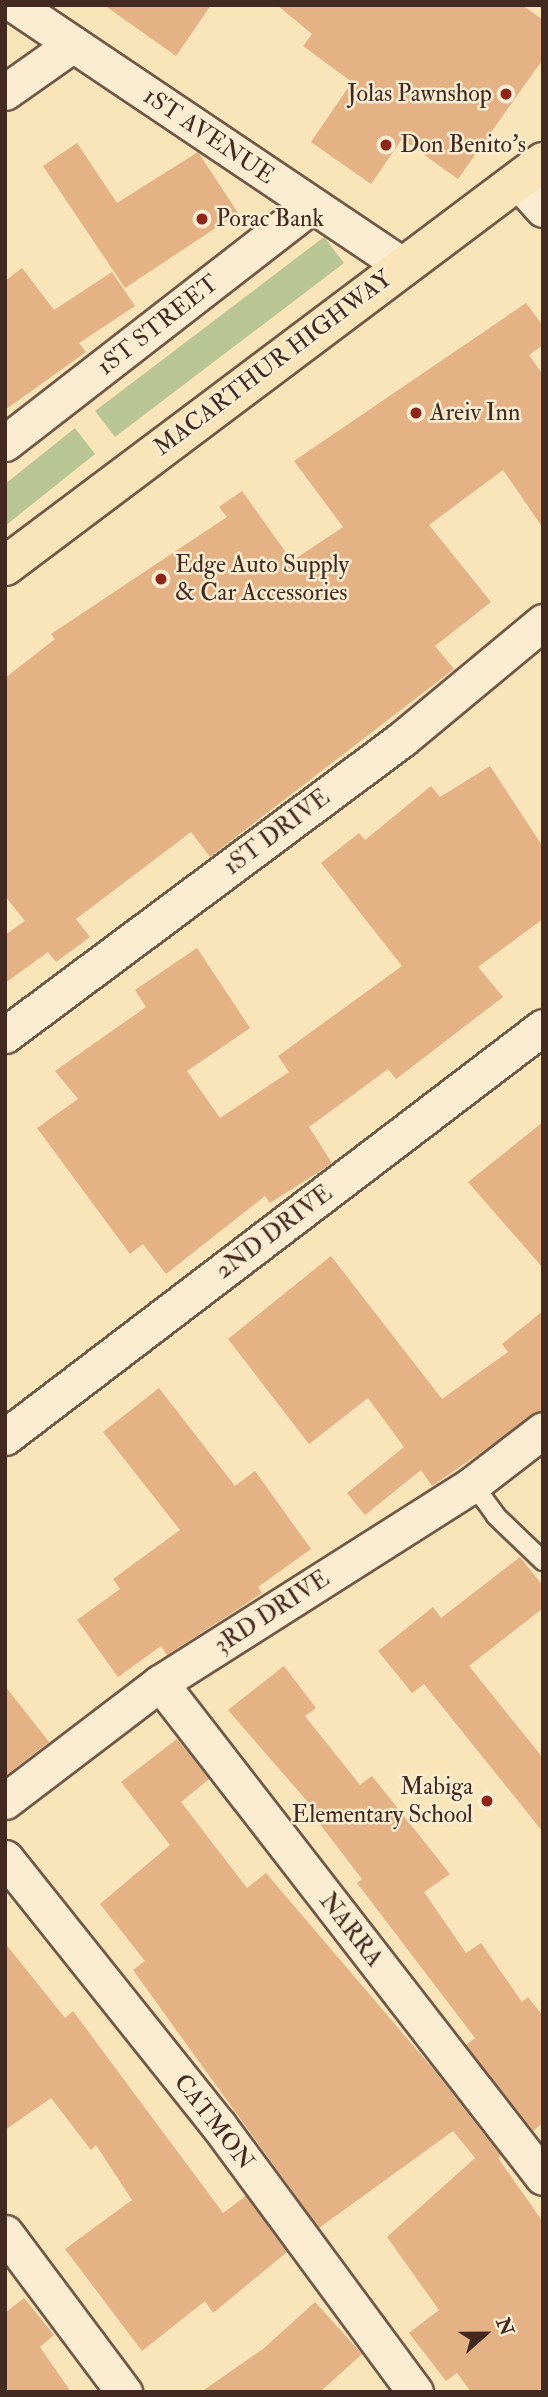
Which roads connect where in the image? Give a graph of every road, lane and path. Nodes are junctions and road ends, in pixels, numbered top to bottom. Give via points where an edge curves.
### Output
1 (15, 5) edge
2 (73, 44) junction
3 (5, 92) edge
4 (530, 171) edge
5 (310, 206) junction
6 (543, 209) edge
7 (404, 266) junction
8 (5, 443) edge
9 (5, 566) edge
10 (543, 622) edge
11 (543, 1027) edge
12 (5, 1035) edge
13 (543, 1430) edge
14 (5, 1437) edge
15 (473, 1484) junction
16 (543, 1561) edge
17 (160, 1683) junction
18 (5, 1801) edge
19 (5, 1858) edge
20 (543, 2177) edge
21 (5, 2233) edge
22 (124, 2392) edge
23 (415, 2392) edge

1 - 2 street, 1ST AVENUE
2 - 3 street
2 - 5 street, 1ST AVENUE
4 - 6 street
4 - 7 highway, MACARTHUR HIGHWAY
5 - 7 street, 1ST AVENUE
5 - 8 street, 1ST STREET
7 - 9 highway, MACARTHUR HIGHWAY
10 - 12 street, 1ST DRIVE via 402,739
11 - 14 street, 2ND DRIVE
13 - 15 street, 3RD DRIVE
15 - 16 lane via 496,1516
15 - 17 street, 3RD DRIVE
17 - 18 street, 3RD DRIVE
17 - 20 street, NARRA
19 - 23 street, CATMON via 219,2126
21 - 22 street

